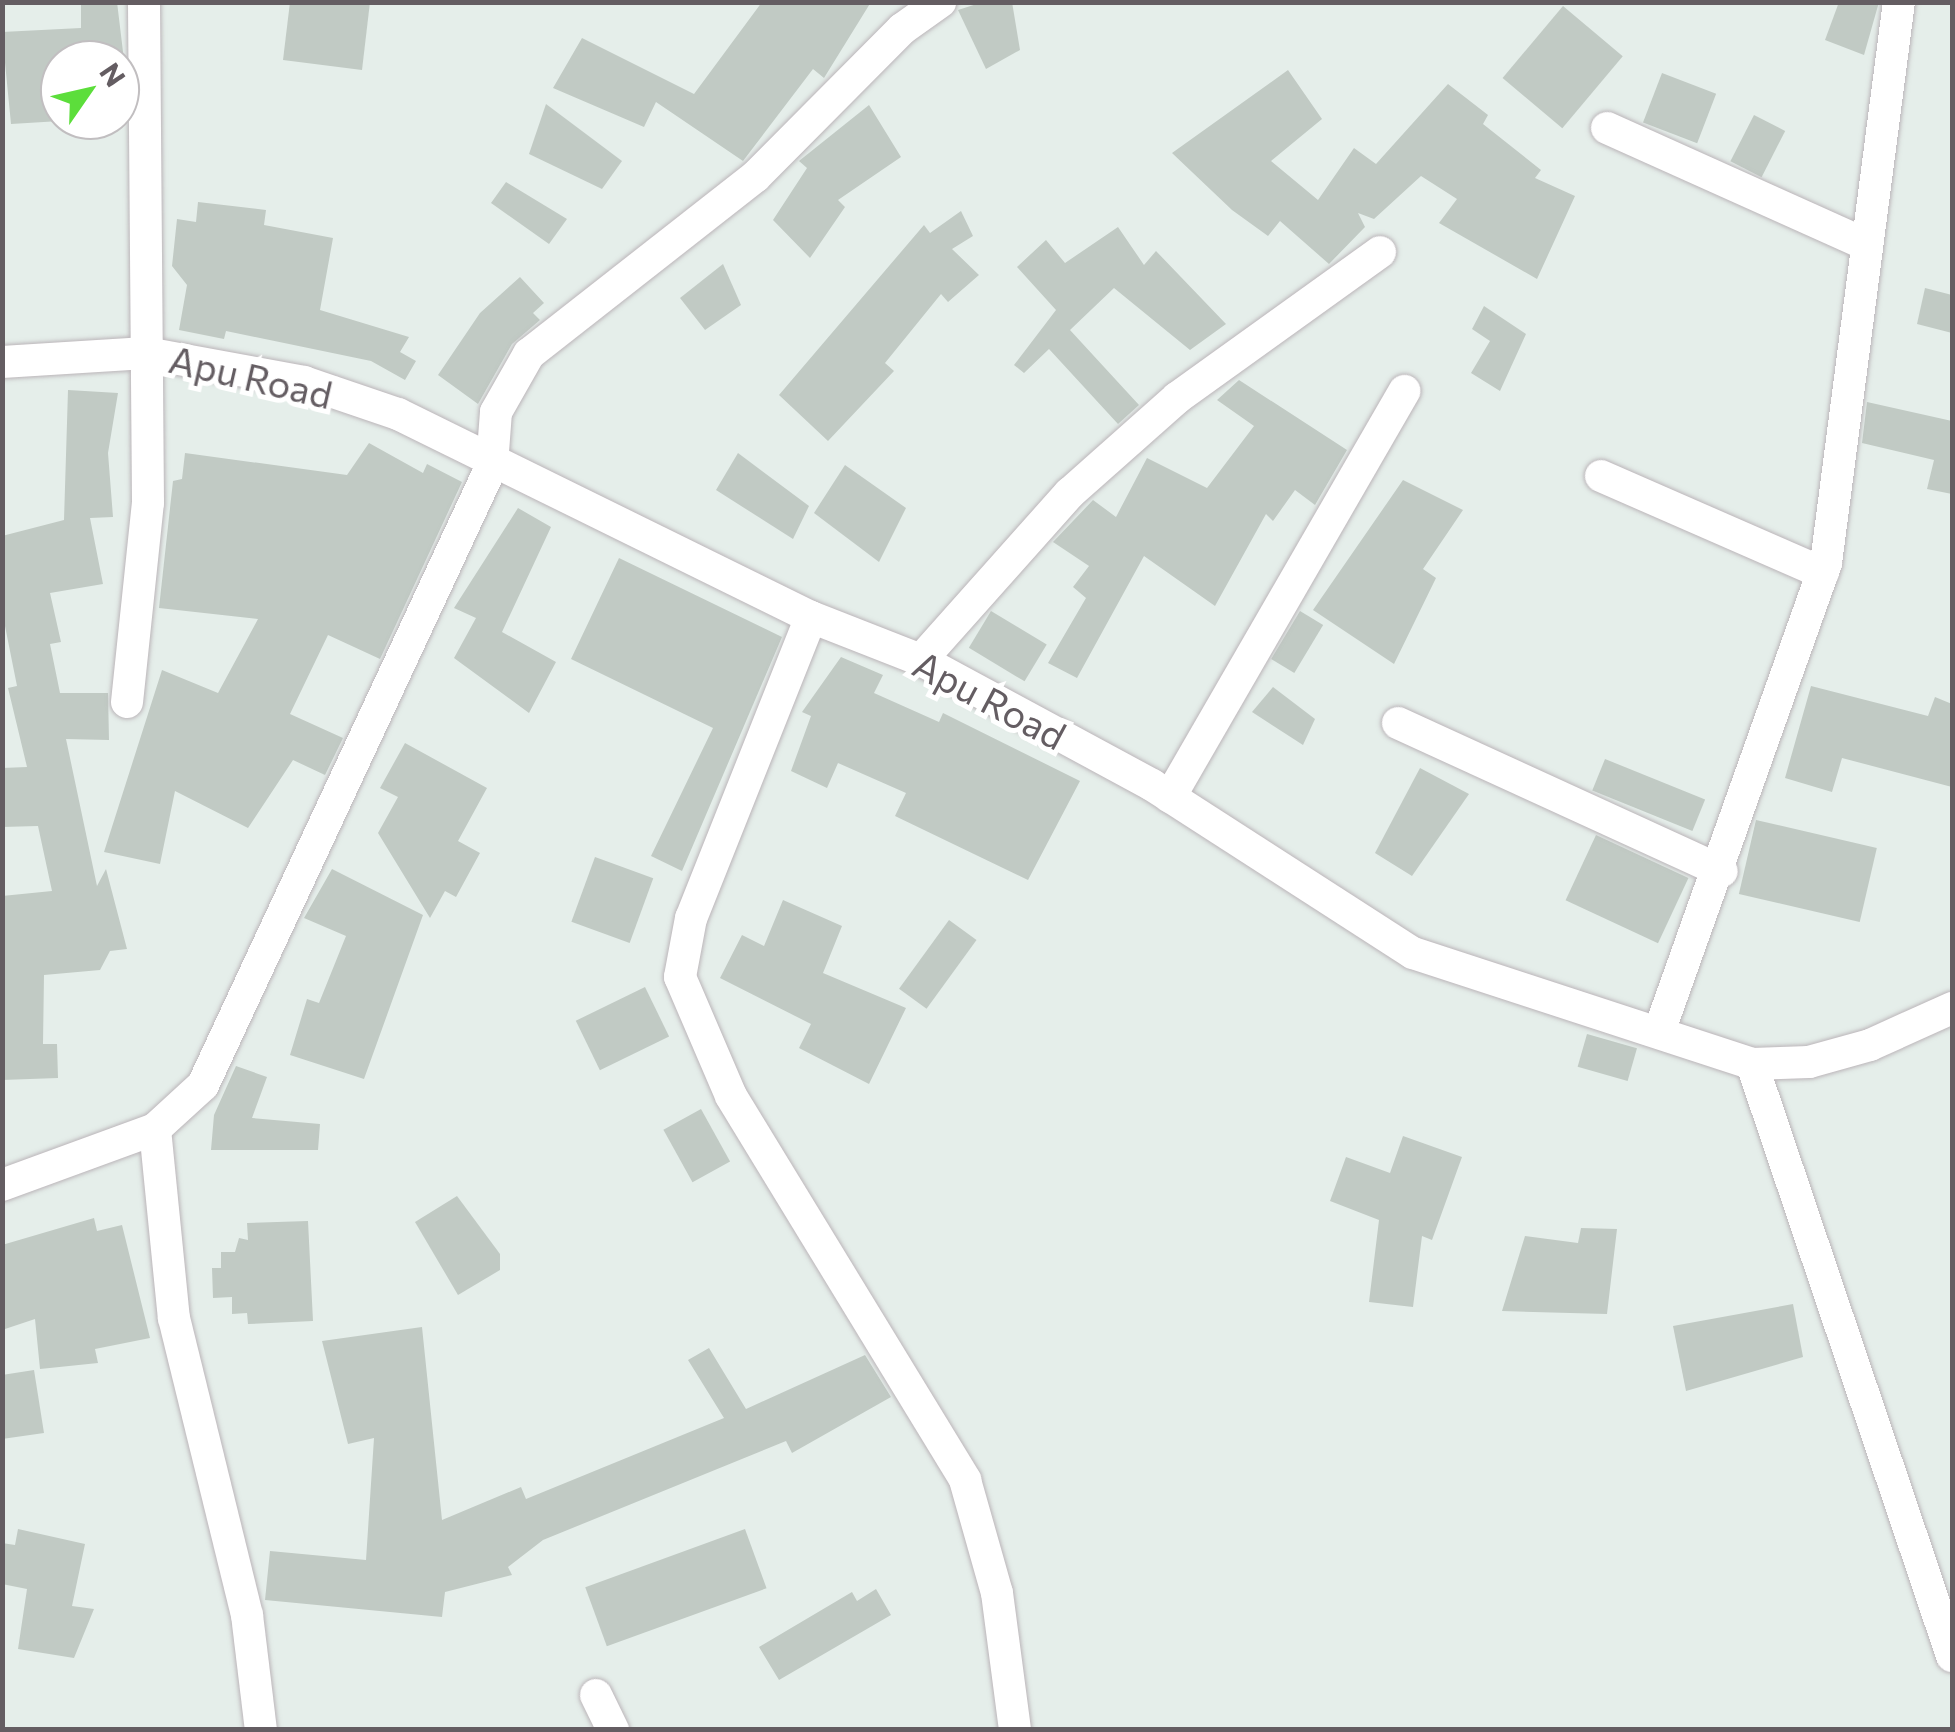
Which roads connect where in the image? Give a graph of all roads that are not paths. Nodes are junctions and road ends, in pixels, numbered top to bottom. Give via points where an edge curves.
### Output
1 (144, 2) edge
2 (940, 2) edge
3 (1898, 2) edge
4 (1607, 128) dead end
5 (1861, 242) junction
6 (1380, 252) dead end
7 (146, 352) junction
8 (2, 362) edge
9 (1404, 392) dead end
10 (492, 465) junction
11 (1602, 476) dead end
12 (1823, 573) junction
13 (811, 617) junction
14 (921, 660) junction
15 (127, 702) dead end
16 (1398, 723) dead end
17 (1170, 797) junction
18 (1722, 871) junction
19 (1952, 1008) edge
20 (1659, 1032) junction
21 (1752, 1064) junction
22 (156, 1129) junction
23 (2, 1185) edge
24 (1952, 1656) edge
25 (596, 1695) dead end
26 (261, 1730) edge
27 (613, 1730) edge
28 (1015, 1730) edge

1 - 7 street
2 - 10 street via 902,29 754,177 529,354 496,412
3 - 5 street
4 - 5 street
5 - 12 street via 1843,460
6 - 14 street via 1150,422 1070,493
7 - 8 street, Apu Road
7 - 10 street, Apu Road via 304,382 398,414
7 - 15 street via 148,504
9 - 17 street
10 - 13 street, Apu Road
10 - 22 street via 237,1030 204,1086
11 - 12 street
12 - 18 street
13 - 14 street, Apu Road
13 - 28 street via 690,918 680,978 731,1096 965,1480 998,1593
14 - 17 street, Apu Road
16 - 18 street
17 - 20 street, Apu Road via 1413,953
18 - 20 street
19 - 21 street, Apu Road via 1854,1050
20 - 21 street, Apu Road
21 - 24 street
22 - 23 street
22 - 26 street via 174,1318 246,1615
25 - 27 street

